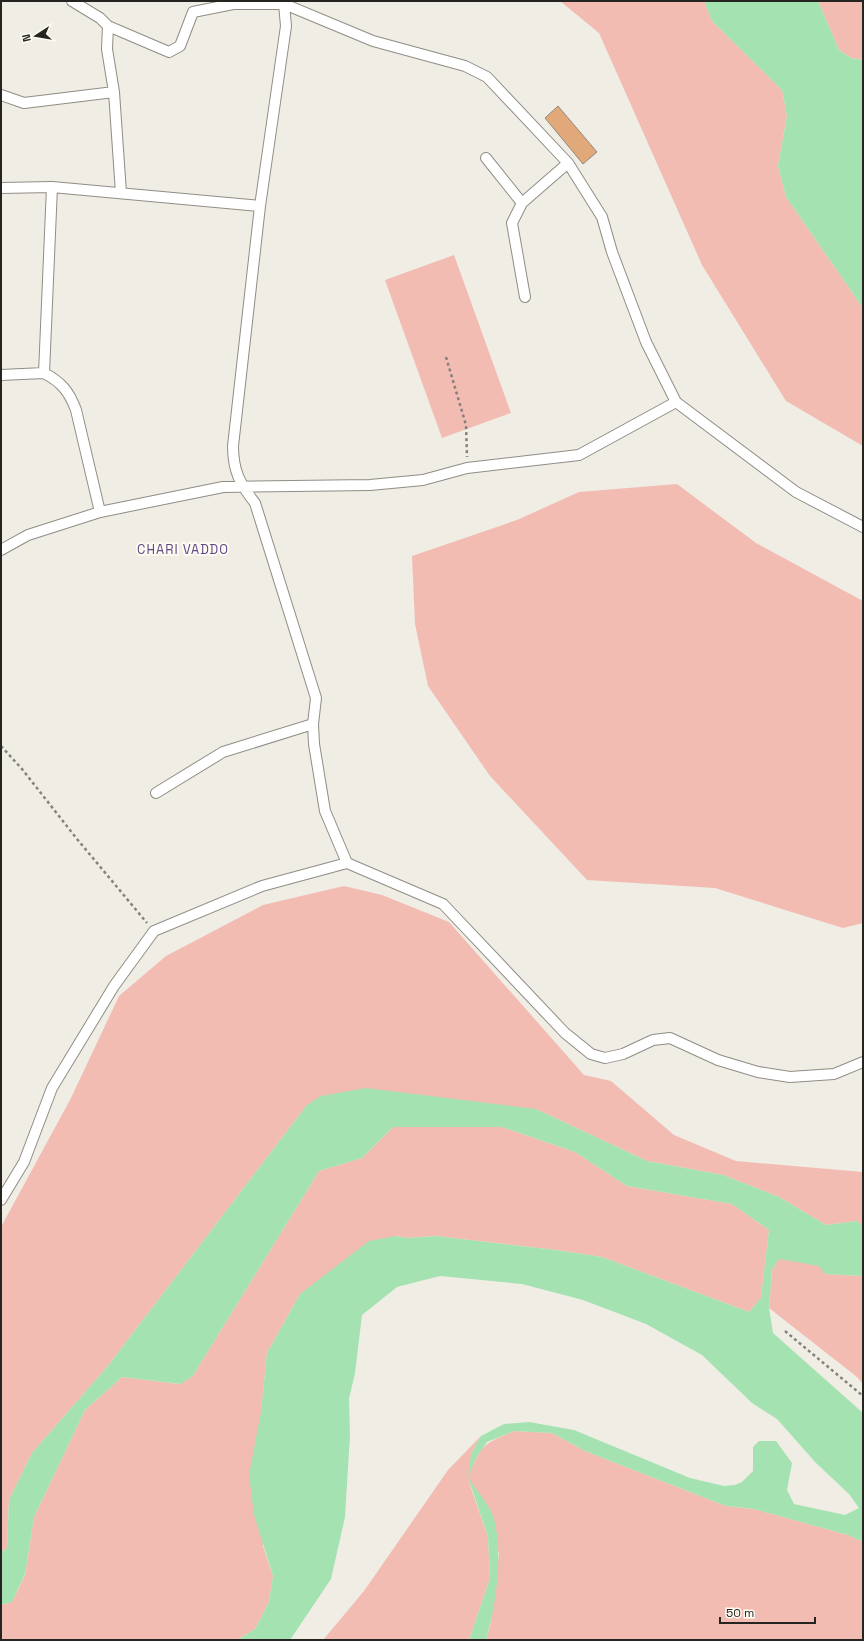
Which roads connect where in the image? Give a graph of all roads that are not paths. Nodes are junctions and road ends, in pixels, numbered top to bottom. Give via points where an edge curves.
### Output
1 (72, 1) edge
2 (284, 4) junction
3 (108, 26) junction
4 (114, 92) junction
5 (1, 95) edge
6 (486, 158) dead end
7 (568, 163) junction
8 (52, 187) junction
9 (1, 188) edge
10 (121, 193) junction
11 (522, 203) junction
12 (260, 206) junction
13 (525, 297) dead end
14 (44, 373) junction
15 (1, 375) edge
16 (676, 402) junction
17 (242, 487) junction
18 (100, 512) junction
19 (863, 527) edge
20 (1, 550) edge
21 (313, 724) junction
22 (156, 793) dead end
23 (347, 863) junction
24 (863, 1062) edge
25 (1, 1200) edge

1 - 3 street via 100,18
2 - 3 street via 233,4 193,12 180,46 169,52
2 - 7 street via 373,41 465,66 487,77
2 - 12 street via 286,26
3 - 4 street via 107,49
4 - 5 street via 24,103
4 - 10 street
6 - 11 street
7 - 11 street
7 - 16 street via 602,217 612,252 646,342
8 - 9 street
8 - 10 street
8 - 14 street
10 - 12 street
11 - 13 street via 512,223
12 - 17 street via 233,446 233,464
14 - 15 street
14 - 18 street via 62,385 71,397
16 - 17 street via 579,455 467,468 422,480 370,485
16 - 19 street via 796,492
17 - 18 street via 222,487
17 - 21 street via 255,503 316,698
18 - 20 street via 28,535
21 - 22 street via 223,752
21 - 23 street via 326,811
23 - 24 street via 443,904 565,1033 591,1054 605,1058 623,1054 653,1040 670,1038 718,1060 758,1072 790,1077 834,1074
23 - 25 street via 262,886 154,931 114,986 52,1088 24,1162

